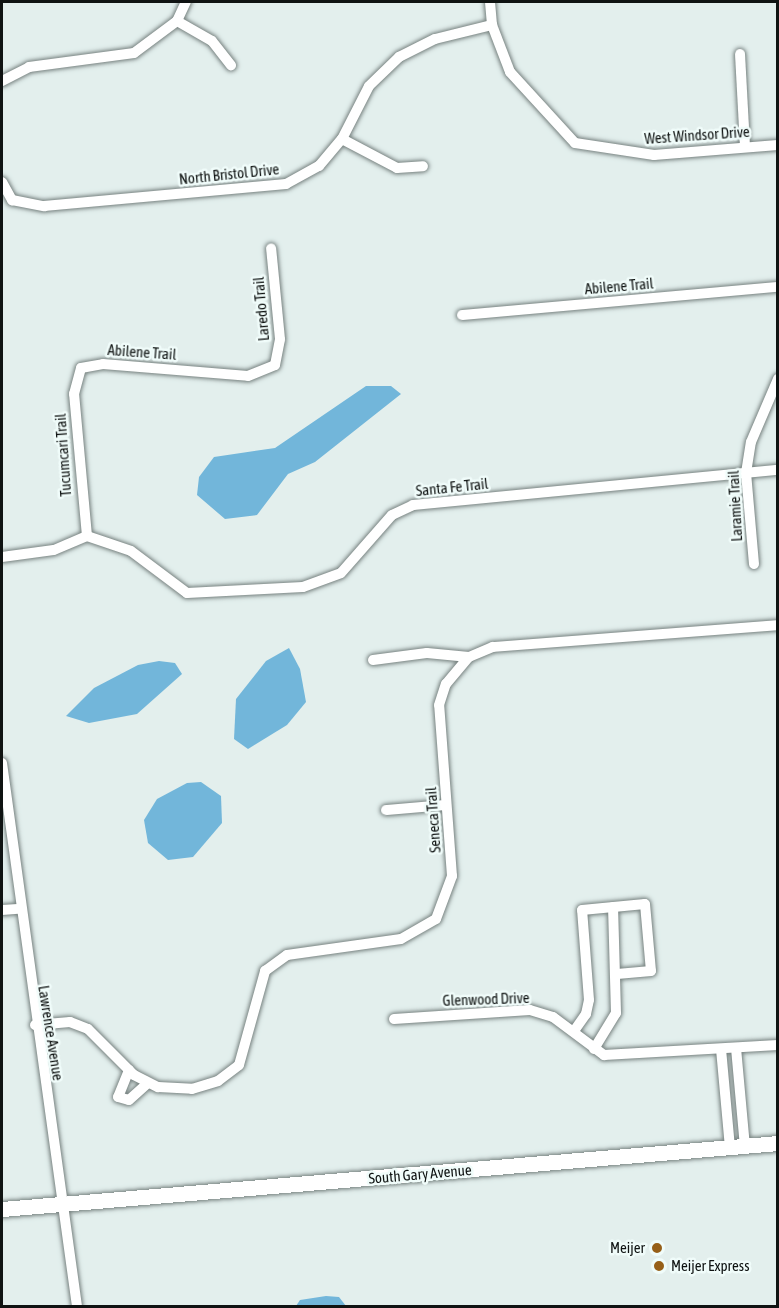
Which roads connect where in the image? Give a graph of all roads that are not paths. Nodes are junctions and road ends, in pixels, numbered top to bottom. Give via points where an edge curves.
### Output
1 (186, 2) edge
2 (490, 2) edge
3 (177, 21) junction
4 (492, 26) junction
5 (740, 54) dead end
6 (231, 65) dead end
7 (2, 81) edge
8 (342, 139) junction
9 (745, 145) junction
10 (777, 145) edge
11 (423, 166) dead end
12 (2, 182) edge
13 (271, 248) dead end
14 (777, 287) edge
15 (462, 315) dead end
16 (275, 365) joint
17 (79, 373) joint
18 (777, 379) edge
19 (777, 470) edge
20 (747, 473) junction
21 (87, 536) junction
22 (2, 557) edge
23 (754, 564) dead end
24 (777, 625) edge
25 (469, 657) junction
26 (373, 660) dead end
27 (2, 763) edge
28 (447, 805) junction
29 (386, 810) dead end
30 (613, 907) junction
31 (18, 909) junction
32 (2, 910) edge
33 (617, 974) junction
34 (394, 1019) dead end
35 (35, 1025) junction
36 (574, 1031) junction
37 (777, 1046) edge
38 (736, 1048) junction
39 (594, 1049) junction
40 (721, 1049) junction
41 (129, 1070) junction
42 (148, 1083) junction
43 (777, 1143) edge
44 (738, 1147) junction
45 (62, 1204) junction
46 (2, 1209) edge
47 (77, 1306) edge

1 - 3 street
2 - 4 street, West Windsor Drive
3 - 6 street via 212,41
3 - 7 street via 127,55 29,67
4 - 8 street, North Bristol Drive via 435,39 399,57 369,86
4 - 9 street, West Windsor Drive via 521,88 575,143 654,155
5 - 9 street
8 - 11 street via 397,168
8 - 12 street, North Bristol Drive via 307,175 265,188 44,206 12,200
9 - 10 street, West Windsor Drive
13 - 16 street, Laredo Trail via 280,339
14 - 15 street, Abilene Trail
16 - 17 street, Abilene Trail via 248,376 103,363
17 - 21 street, Tucumcari Trail via 74,394
18 - 20 street, Laramie Trail via 752,442
19 - 20 street, Santa Fe Trail
20 - 21 street, Santa Fe Trail via 413,505 392,515 341,573 303,587 188,592 131,551
20 - 23 street, Laramie Trail
21 - 22 street via 54,550
24 - 25 street, Seneca Trail via 493,647
25 - 26 street via 427,652
25 - 28 street, Seneca Trail via 446,684 439,705
27 - 31 street, Lawrence Avenue
28 - 29 street
28 - 42 street, Seneca Trail via 452,876 436,919 401,939 287,955 261,980 239,1065 218,1081 192,1089
30 - 33 street
30 - 33 street via 645,904 651,971
30 - 36 street via 582,910 589,1000
31 - 32 street
31 - 35 street, Lawrence Avenue
33 - 39 street via 616,1012
34 - 36 street, Glenwood Drive via 530,1010 554,1017
35 - 41 street, Seneca Trail via 70,1022 88,1029
35 - 45 street, Lawrence Avenue
36 - 39 street, Glenwood Drive
37 - 38 street, Glenwood Drive
38 - 40 street, Glenwood Drive
38 - 44 street
39 - 40 street, Glenwood Drive via 604,1055 639,1056
40 - 44 street
41 - 42 street, Seneca Trail
41 - 42 street via 118,1097 129,1100
43 - 44 main road, South Gary Avenue
44 - 45 main road, South Gary Avenue
45 - 46 main road, South Gary Avenue
45 - 47 street, Lawrence Avenue

